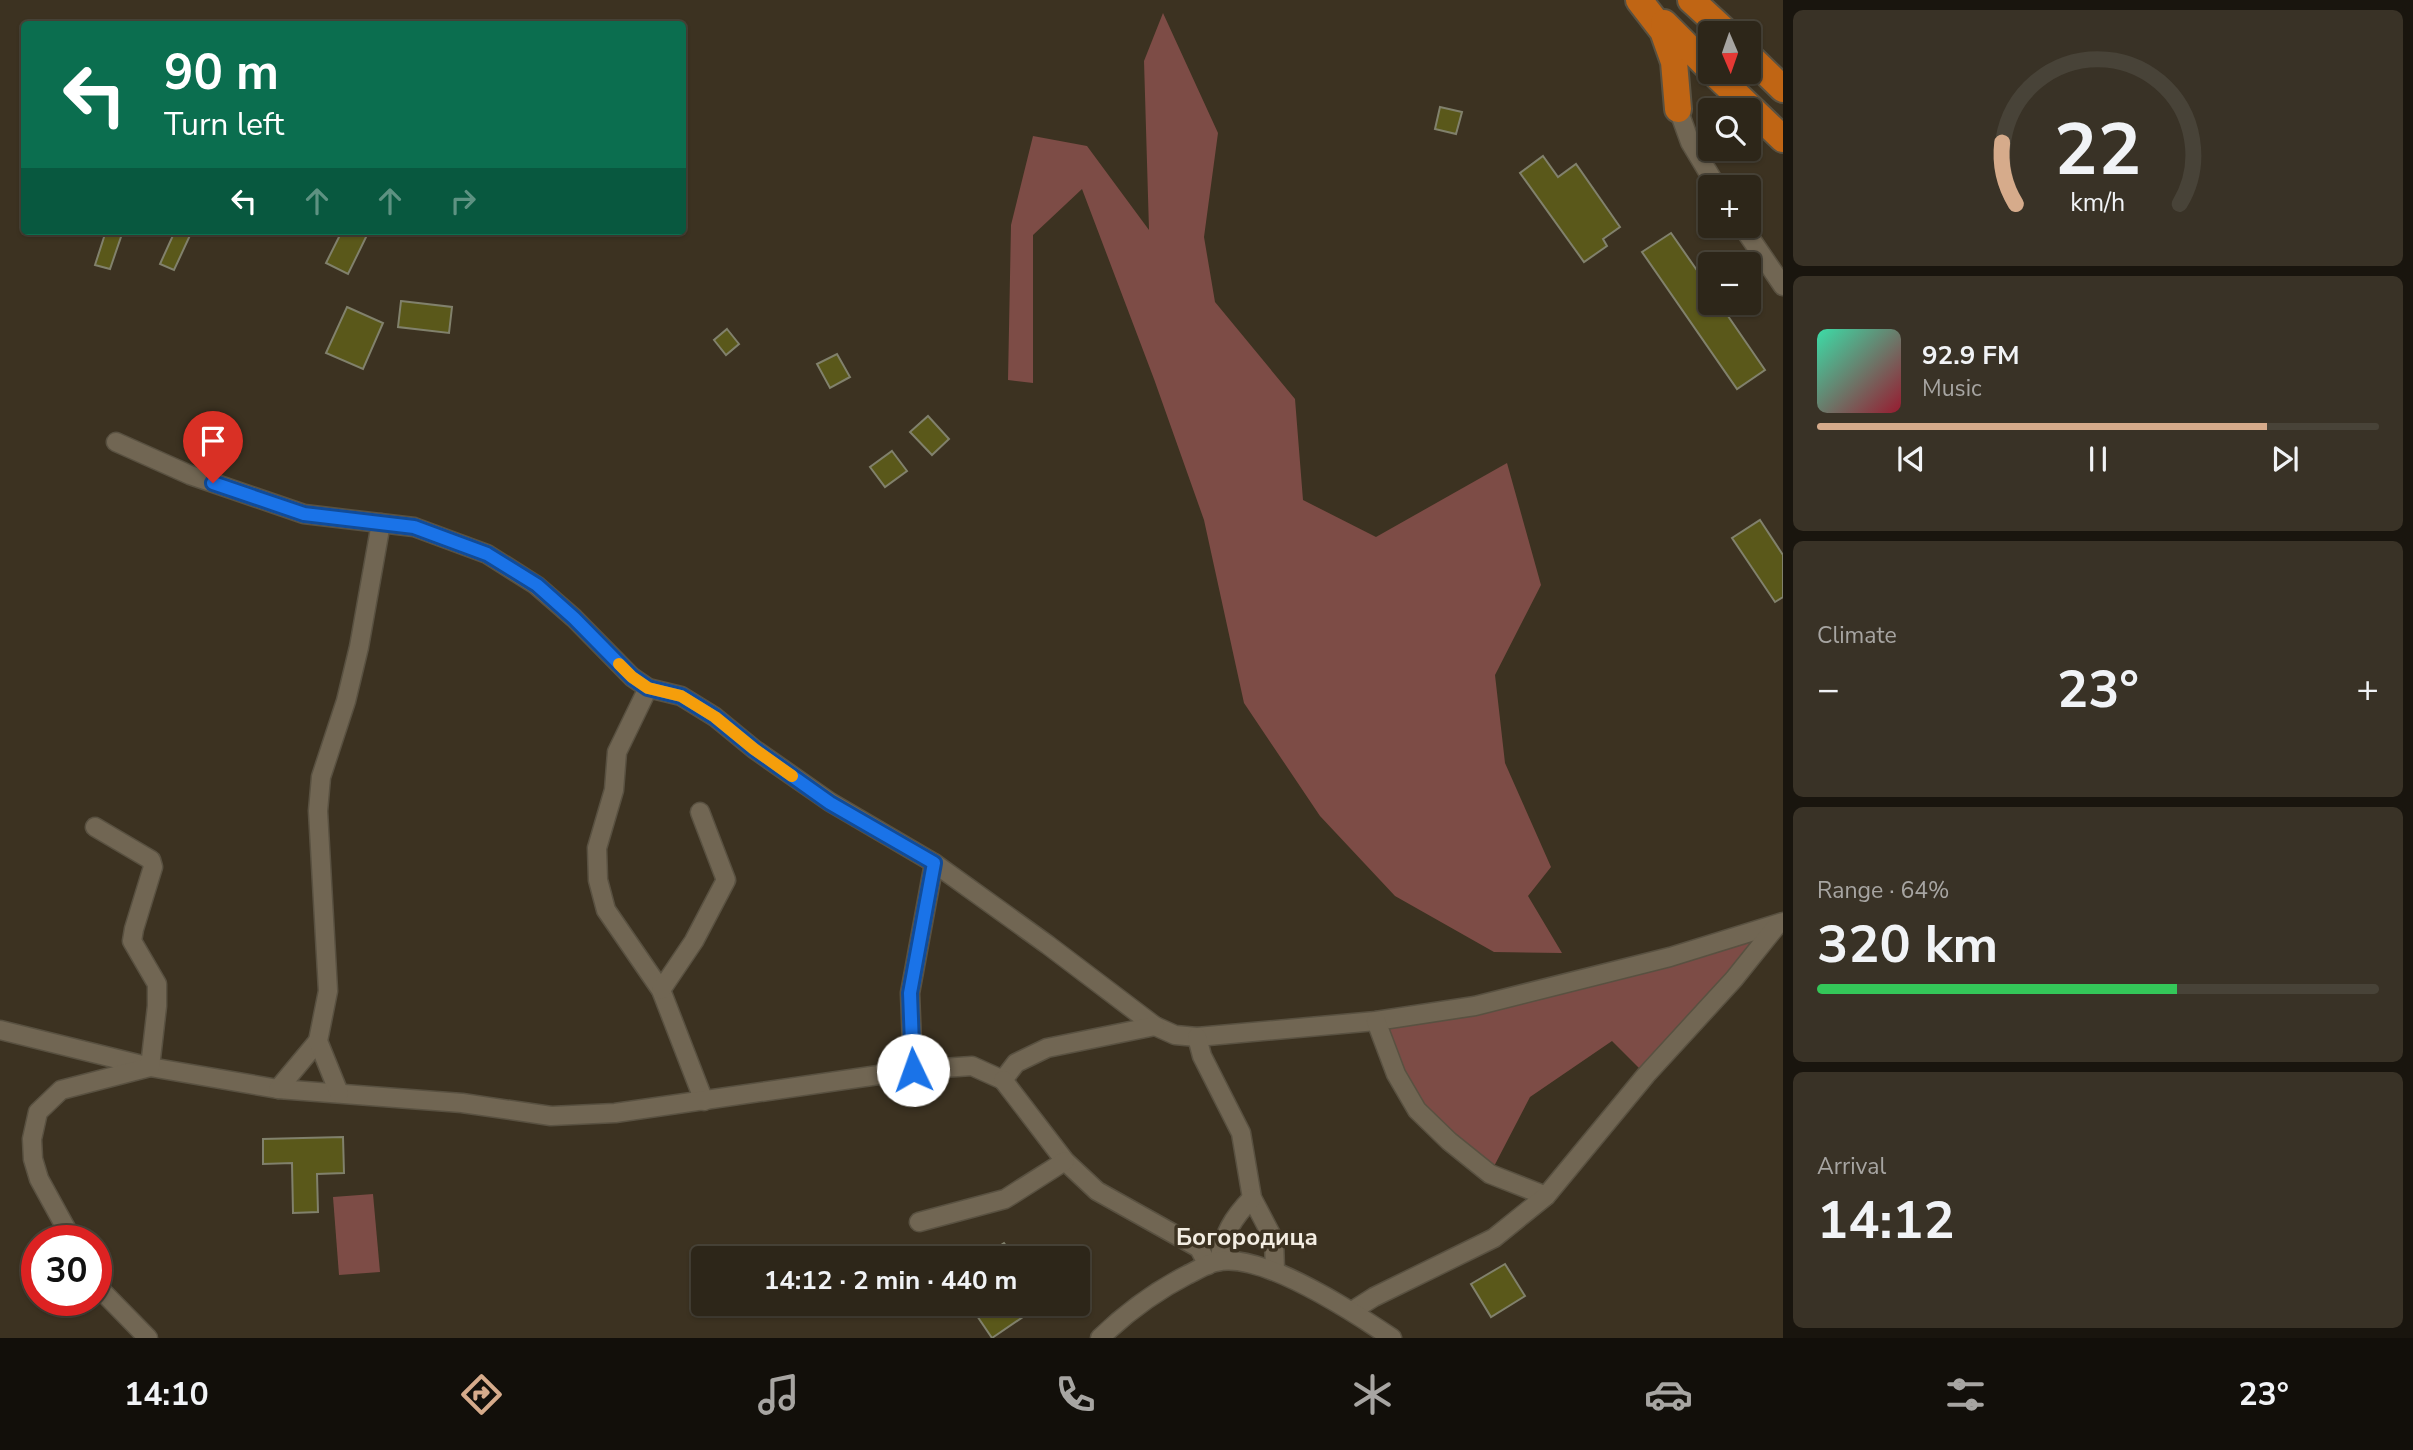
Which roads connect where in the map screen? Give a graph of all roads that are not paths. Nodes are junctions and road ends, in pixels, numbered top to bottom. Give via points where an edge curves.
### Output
1 (1640, 0) edge
2 (1691, 0) edge
3 (1702, 0) edge
4 (1714, 21) edge
5 (1718, 21) edge
6 (1698, 57) edge
7 (1761, 68) edge
8 (1698, 82) edge
9 (1726, 84) edge
10 (1783, 89) edge
11 (1678, 109) junction
12 (1783, 139) edge
13 (1710, 175) edge
14 (1750, 238) edge
15 (1783, 286) edge
16 (116, 442) dead end
17 (381, 523) junction
18 (648, 688) junction
19 (700, 812) dead end
20 (95, 827) dead end
21 (934, 863) junction
22 (1781, 923) edge
23 (662, 990) junction
24 (1376, 1021) junction
25 (1156, 1026) junction
26 (0, 1030) edge
27 (1197, 1037) junction
28 (318, 1041) junction
29 (150, 1067) junction
30 (913, 1070) junction
31 (1003, 1080) junction
32 (278, 1089) junction
33 (339, 1093) junction
34 (704, 1101) junction
35 (1065, 1161) junction
36 (1546, 1196) junction
37 (1252, 1198) junction
38 (919, 1222) dead end
39 (64, 1225) edge
40 (1213, 1263) junction
41 (1275, 1272) junction
42 (112, 1301) edge
43 (1352, 1311) junction
44 (148, 1338) edge
45 (1100, 1338) edge
46 (1392, 1338) edge

1 - 6 highway
1 - 11 highway via 1663,31 1674,62
2 - 4 highway
3 - 5 highway
7 - 10 highway
8 - 11 highway via 1686,89
9 - 12 highway
11 - 13 street via 1690,142
14 - 15 street
16 - 17 street via 190,475 304,514
17 - 18 street via 414,527 487,554 537,585
17 - 28 street via 359,647 321,777 318,811 328,991
18 - 21 street via 681,696 830,803
18 - 23 street via 617,752 614,790 597,848 598,880 606,910
19 - 23 street via 726,880
20 - 29 street via 151,860 153,867 132,941 157,984
21 - 25 street
21 - 30 street via 910,993
22 - 24 street via 1671,957 1475,1006
22 - 36 street
23 - 34 street
24 - 27 street
24 - 36 street via 1396,1074 1417,1110 1490,1174
25 - 27 street via 1175,1035
25 - 31 street via 1047,1048 1016,1063
26 - 29 street
27 - 37 street via 1241,1133
28 - 32 street
28 - 33 street
29 - 32 street
29 - 39 street via 61,1090 38,1112 33,1159
30 - 31 street via 972,1066
30 - 34 street
31 - 35 street
32 - 33 street
33 - 34 street via 462,1102 551,1116
35 - 38 street via 1005,1199
35 - 40 street via 1097,1191 1199,1248
36 - 43 street via 1494,1238
37 - 40 street via 1235,1215
37 - 41 street via 1274,1240
40 - 41 street via 1234,1261
40 - 45 street via 1158,1289
41 - 43 street
42 - 44 street
43 - 46 street

